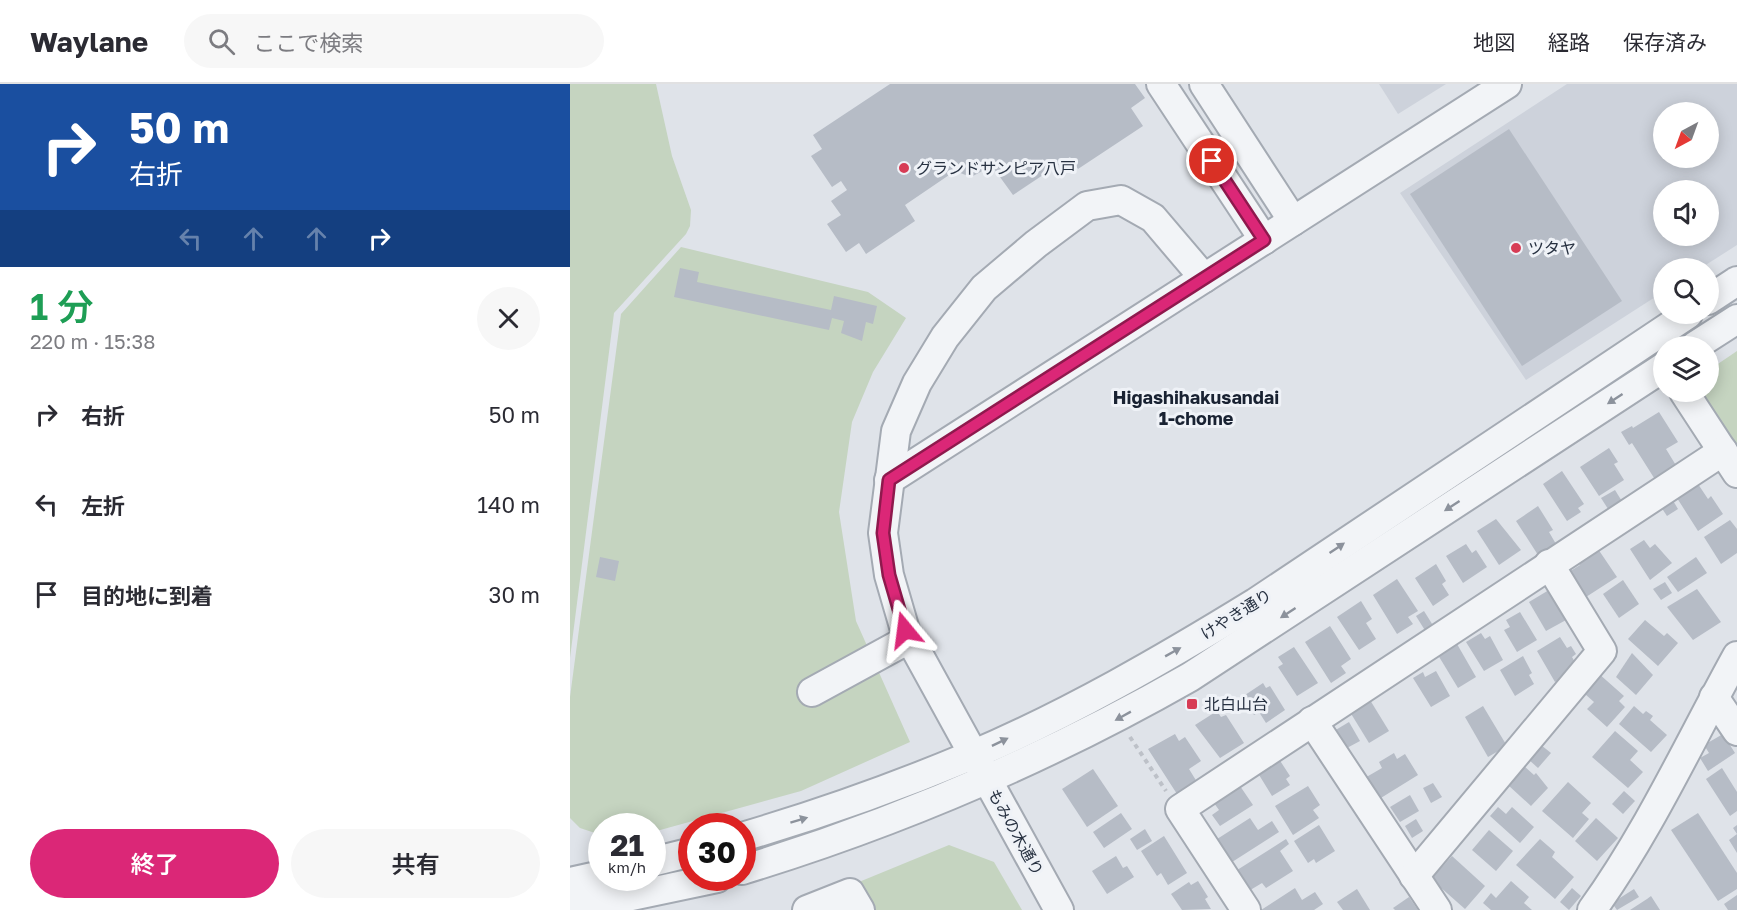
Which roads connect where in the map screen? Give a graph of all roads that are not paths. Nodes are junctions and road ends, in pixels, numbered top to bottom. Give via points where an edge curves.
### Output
1 (1161, 84) edge
2 (1204, 84) edge
3 (1507, 84) edge
4 (1293, 221) junction
5 (1264, 240) junction
6 (1204, 278) junction
7 (1737, 281) edge
8 (1719, 293) edge
9 (1737, 319) edge
10 (1673, 324) edge
11 (1711, 336) edge
12 (1653, 374) edge
13 (1691, 402) edge
14 (1730, 462) edge
15 (889, 480) junction
16 (1549, 564) junction
17 (909, 639) junction
18 (1737, 656) edge
19 (812, 692) dead end
20 (1714, 697) junction
21 (1312, 721) junction
22 (1737, 731) edge
23 (972, 755) junction
24 (988, 781) junction
25 (756, 833) edge
26 (756, 866) edge
27 (1414, 876) junction
28 (588, 878) edge
29 (570, 882) edge
30 (678, 886) edge
31 (570, 909) edge
32 (807, 910) edge
33 (860, 910) edge
34 (1059, 910) edge
35 (1246, 910) edge
36 (1437, 910) edge
37 (1592, 910) edge

1 - 5 street
2 - 4 street
3 - 4 street
4 - 5 street
5 - 6 street
6 - 15 street
6 - 15 street, もみの木通り via 1153,218 1121,200 1087,206 984,288 945,337 917,383 896,432
7 - 8 street
9 - 11 street
23 -> 10 street, けやき通り via 1084,700 1255,603
12 -> 24 street, けやき通り via 1190,678 1111,722
13 - 14 street
14 - 16 street
15 - 17 street, もみの木通り via 883,533 889,575
16 - 21 street
16 - 27 street via 1602,651
17 - 19 street
17 - 23 street, もみの木通り
18 - 20 street
20 - 22 street
20 - 37 street via 1652,814
21 - 27 street
21 - 35 street via 1180,809
23 - 24 street, もみの木通り
25 -> 23 street, けやき通り via 827,812
24 - 26 street, けやき通り
24 - 34 street, もみの木通り
27 - 36 street
28 - 29 street
30 - 31 street
32 - 33 street via 849,893

